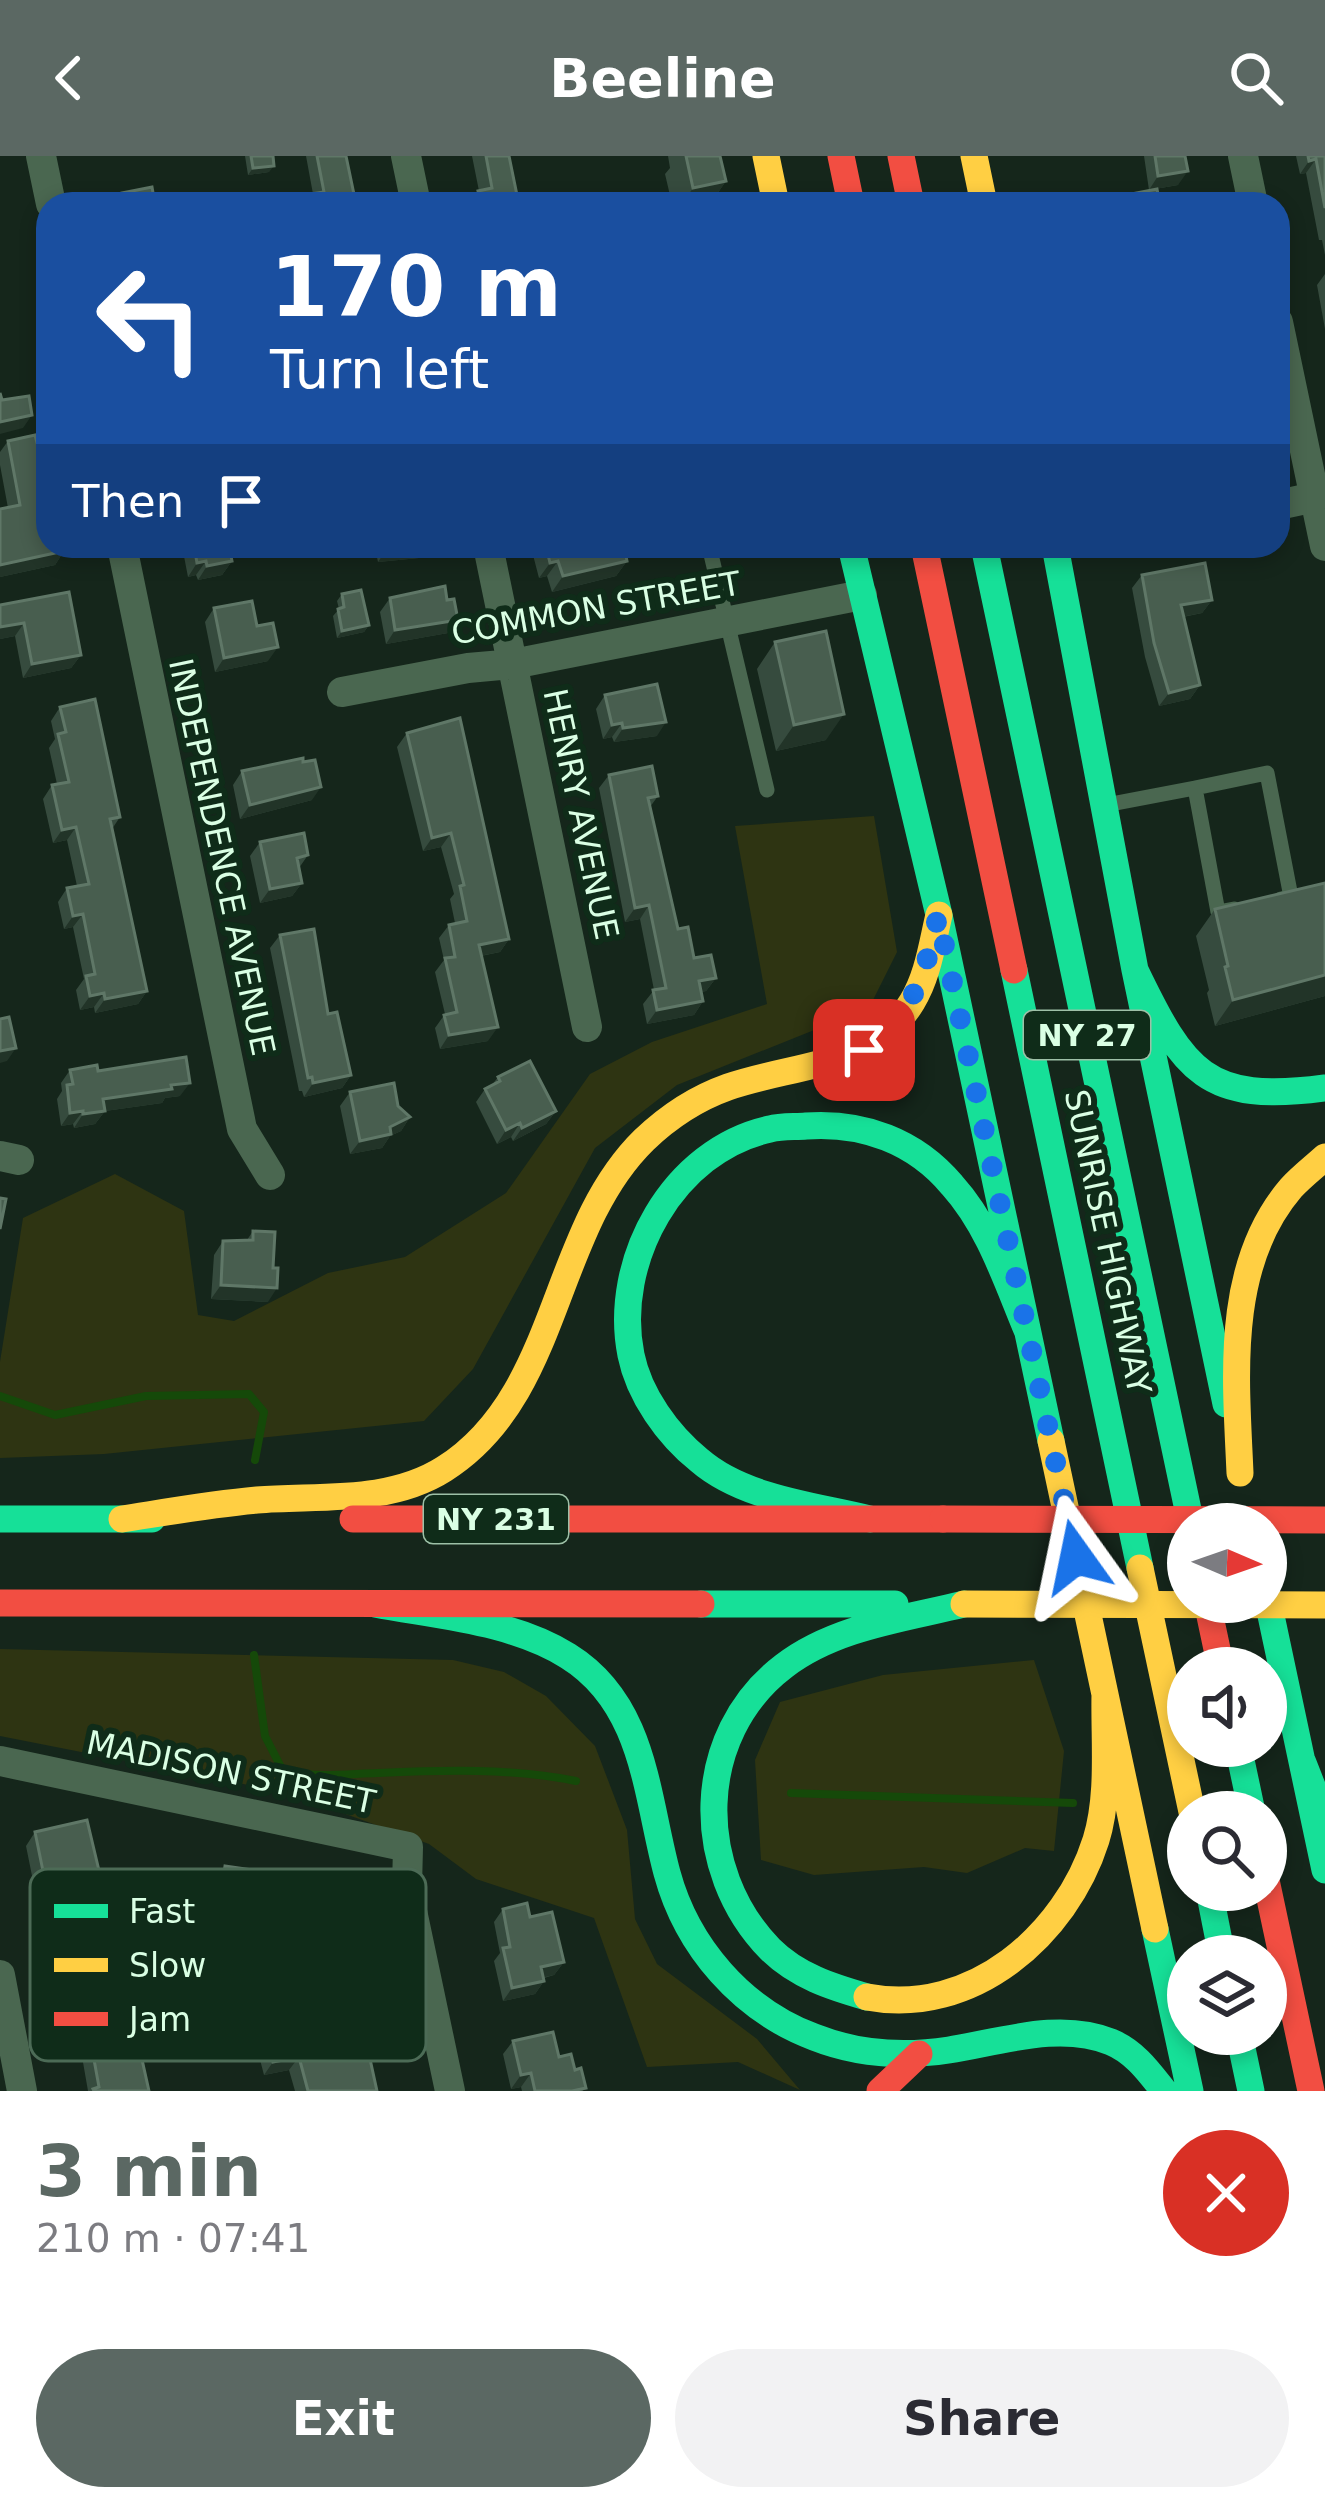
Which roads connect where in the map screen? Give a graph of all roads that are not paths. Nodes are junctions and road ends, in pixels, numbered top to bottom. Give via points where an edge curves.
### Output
1 (41, 156) edge
2 (406, 156) edge
3 (766, 156) edge
4 (841, 156) edge
5 (901, 156) edge
6 (974, 156) edge
7 (1243, 156) edge
8 (48, 192) edge
9 (414, 192) edge
10 (774, 192) edge
11 (848, 192) edge
12 (908, 192) edge
13 (982, 192) edge
14 (1250, 192) edge
15 (1290, 379) edge
16 (1315, 497) junction
17 (1290, 502) edge
18 (1325, 546) edge
19 (124, 558) edge
20 (491, 558) edge
21 (712, 558) edge
22 (854, 558) edge
23 (927, 558) edge
24 (987, 558) edge
25 (1067, 558) edge
26 (862, 595) junction
27 (728, 622) junction
28 (513, 664) junction
29 (342, 692) dead end
30 (1195, 788) junction
31 (766, 790) dead end
32 (1102, 806) junction
33 (938, 915) junction
34 (1135, 970) junction
35 (587, 1027) dead end
36 (1325, 1088) edge
37 (1325, 1157) edge
38 (270, 1175) dead end
39 (1027, 1330) junction
40 (1240, 1474) junction
41 (1187, 1503) edge
42 (1246, 1503) edge
43 (0, 1519) edge
44 (122, 1519) junction
45 (870, 1519) junction
46 (1325, 1520) edge
47 (0, 1604) edge
48 (375, 1604) junction
49 (964, 1604) junction
50 (1325, 1605) edge
51 (1273, 1623) edge
52 (1105, 1694) junction
53 (0, 1760) edge
54 (1303, 1763) junction
55 (1188, 1791) edge
56 (1325, 1819) edge
57 (407, 1869) edge
58 (1325, 1870) edge
59 (1273, 1911) edge
60 (0, 1975) edge
61 (426, 1977) edge
62 (919, 2054) junction
63 (1243, 2055) edge
64 (22, 2091) edge
65 (450, 2091) edge
66 (880, 2091) edge
67 (1164, 2091) edge
68 (1190, 2091) edge
69 (1251, 2091) edge
70 (1311, 2091) edge

1 - 8 street
2 - 9 street
3 - 10 main road
4 - 11 main road
5 - 12 main road
6 - 13 main road
7 - 14 street
15 - 16 street
16 - 17 street
16 - 18 street
19 - 38 street, INDEPENDENCE AVENUE via 242,1130
20 - 28 street, HENRY AVENUE
21 - 27 lane
22 - 26 main road
23 - 55 main road, SUNRISE HIGHWAY / NY 27
24 - 41 main road, SUNRISE HIGHWAY / NY 27
25 - 32 main road
26 - 27 street, COMMON STREET
26 - 33 main road
27 - 28 street, COMMON STREET
27 - 31 lane
28 - 29 street, COMMON STREET
28 - 35 street, HENRY AVENUE
30 - 30 lane via 1218,912 1292,897 1267,772
30 - 32 lane
32 - 34 main road
33 - 39 main road
33 - 44 main road via 912,1003 879,1040 847,1058 704,1098 631,1154 598,1208 514,1396 464,1456 387,1493
34 - 36 main road via 1168,1041 1214,1082 1266,1094
34 - 40 main road
37 - 40 main road via 1280,1201 1247,1272 1237,1324
39 - 45 main road via 965,1200 938,1168 889,1137 846,1125 781,1126 719,1148 668,1192 636,1252 627,1296 632,1359 647,1399 672,1436 716,1472
39 - 52 main road
40 - 42 main road
43 - 44 main road, NY 231
44 - 45 main road, NY 231
45 - 46 main road, NY 231, bridge
47 - 48 main road
48 - 49 main road
48 - 62 main road via 514,1633 588,1670 628,1720 674,1895 725,1977 760,2008 819,2040
49 - 50 main road, bridge
49 - 52 main road via 805,1652 751,1698 728,1738 712,1799 720,1865 750,1925 800,1972 864,1997 913,2001 978,1985 1034,1946 1078,1889 1096,1838
51 - 54 main road
52 - 68 main road
53 - 57 street, MADISON STREET via 408,1847
54 - 56 main road
54 - 58 main road
59 - 70 main road
60 - 64 street
61 - 65 street, MADISON STREET
62 - 66 main road
62 - 67 main road via 1075,2033 1123,2051
63 - 69 main road

